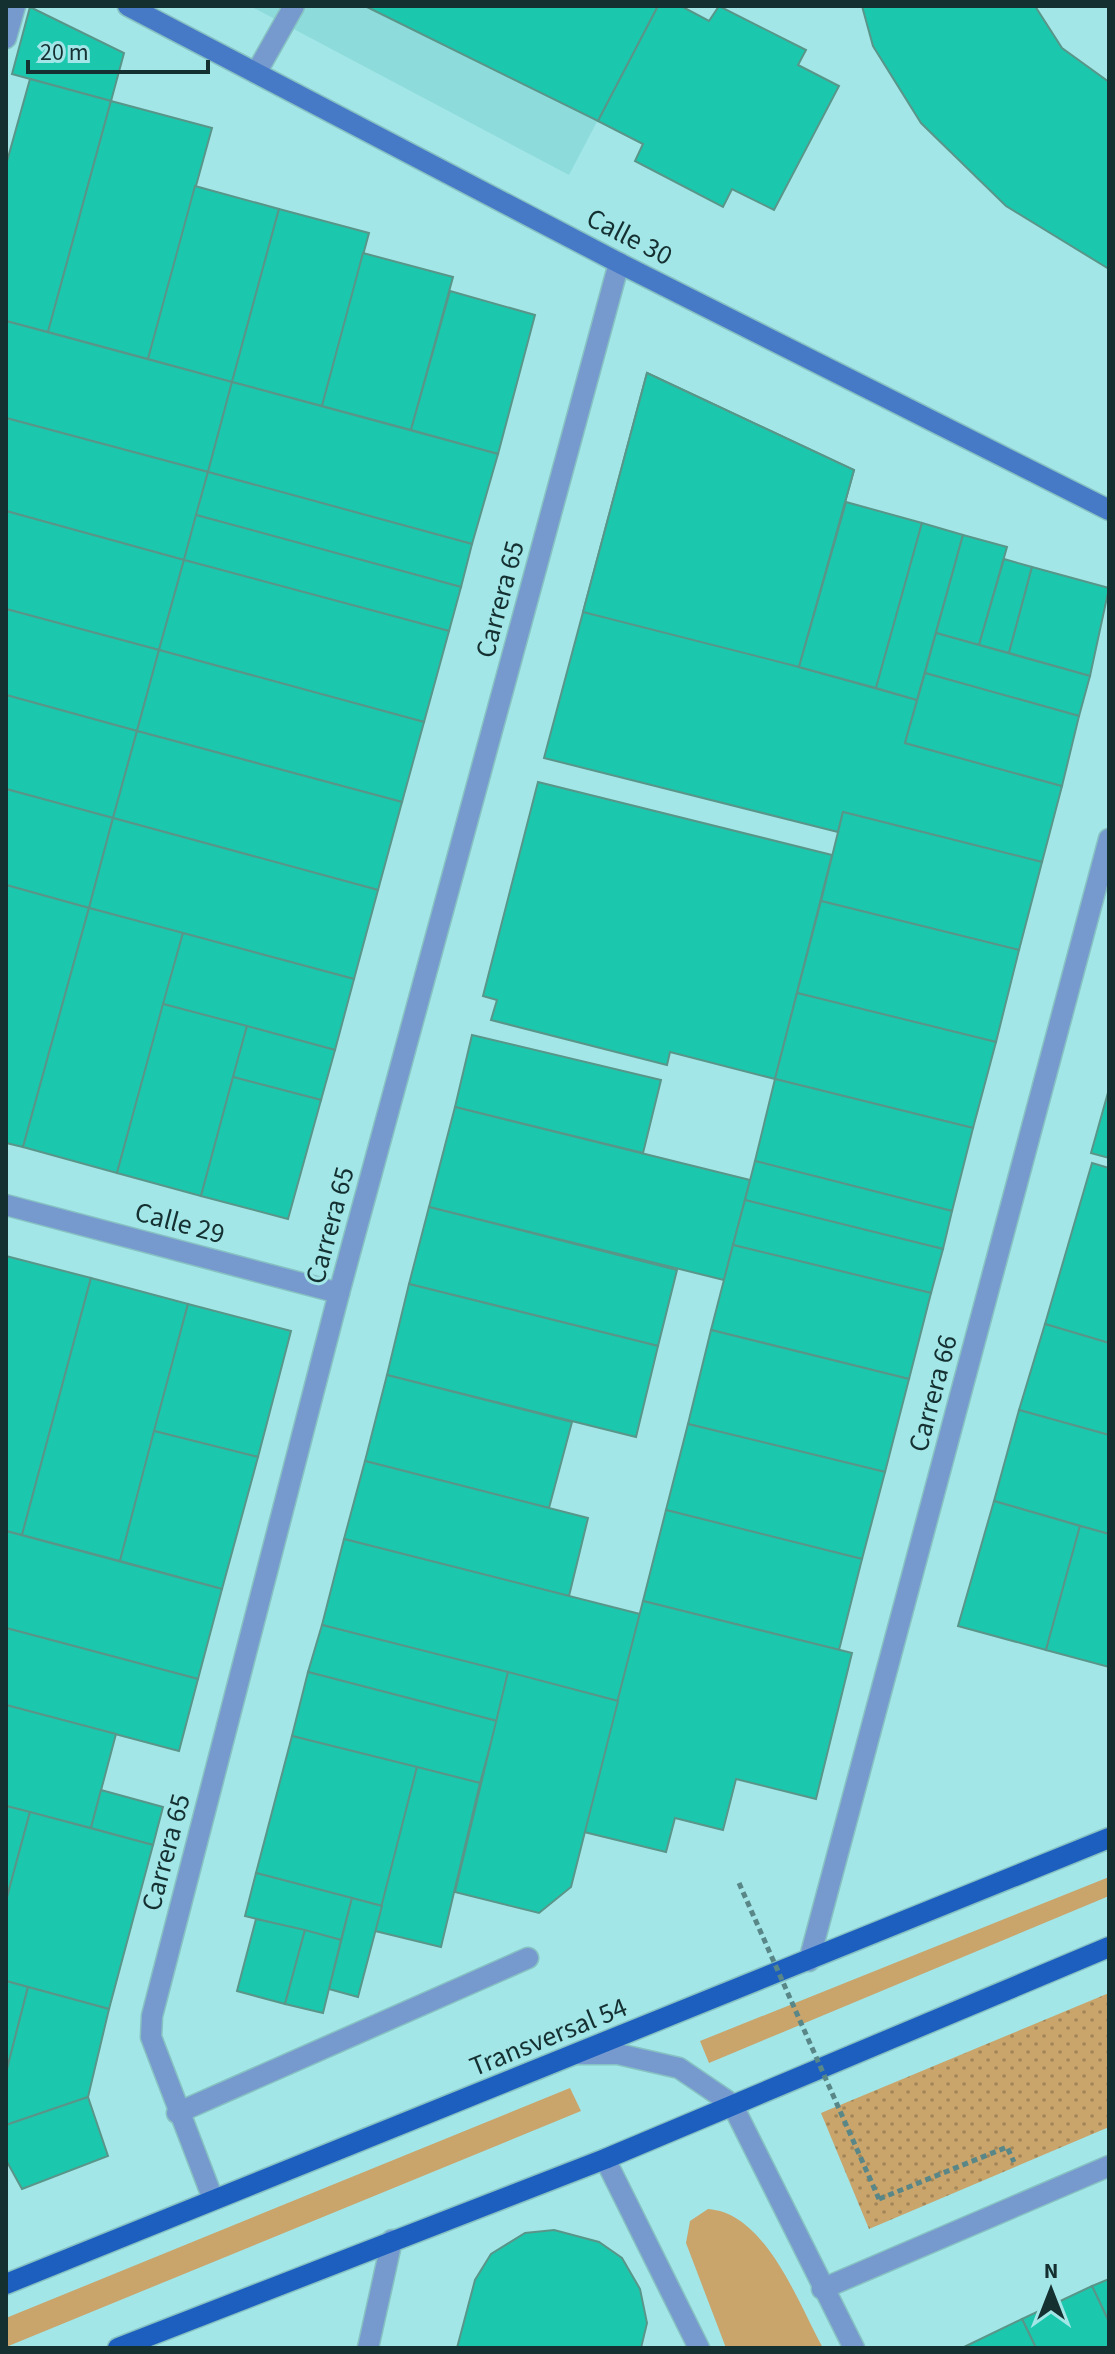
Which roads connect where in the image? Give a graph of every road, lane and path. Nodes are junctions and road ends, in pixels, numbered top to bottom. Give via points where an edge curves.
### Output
1 (15, 6) edge
2 (128, 6) edge
3 (294, 6) edge
4 (6, 38) edge
5 (256, 73) junction
6 (619, 263) junction
7 (1109, 510) edge
8 (1109, 839) edge
9 (6, 1205) edge
10 (339, 1293) junction
11 (1109, 1838) edge
12 (739, 1883) dead end
13 (1109, 1947) edge
14 (528, 1958) dead end
15 (809, 1961) junction
16 (579, 2054) junction
17 (732, 2104) junction
18 (177, 2113) junction
19 (1007, 2147) dead end
20 (605, 2159) junction
21 (1109, 2166) edge
22 (213, 2199) junction
23 (392, 2240) junction
24 (6, 2284) edge
25 (822, 2289) junction
26 (118, 2348) edge
27 (368, 2348) edge
28 (699, 2348) edge
29 (854, 2348) edge

1 - 4 street
2 - 5 main road, Calle 30
3 - 5 street
5 - 6 main road, Calle 30
6 - 7 main road, Calle 30
6 - 10 street, Carrera 65
8 - 15 street, Carrera 66
9 - 10 street, Calle 29
10 - 18 street, Carrera 65 via 152,2016 151,2037
11 - 15 main road, Transversal 54
12 - 19 path, bridge via 879,2199
13 - 17 main road
14 - 18 street
15 - 16 main road, Transversal 54
16 - 17 street via 618,2054 679,2068
16 - 22 main road, Transversal 54
17 - 20 main road
17 - 25 street
18 - 22 street, Carrera 65
20 - 23 main road
20 - 28 street
21 - 25 street
22 - 24 main road, Transversal 54
23 - 26 main road
23 - 27 street
25 - 29 street

